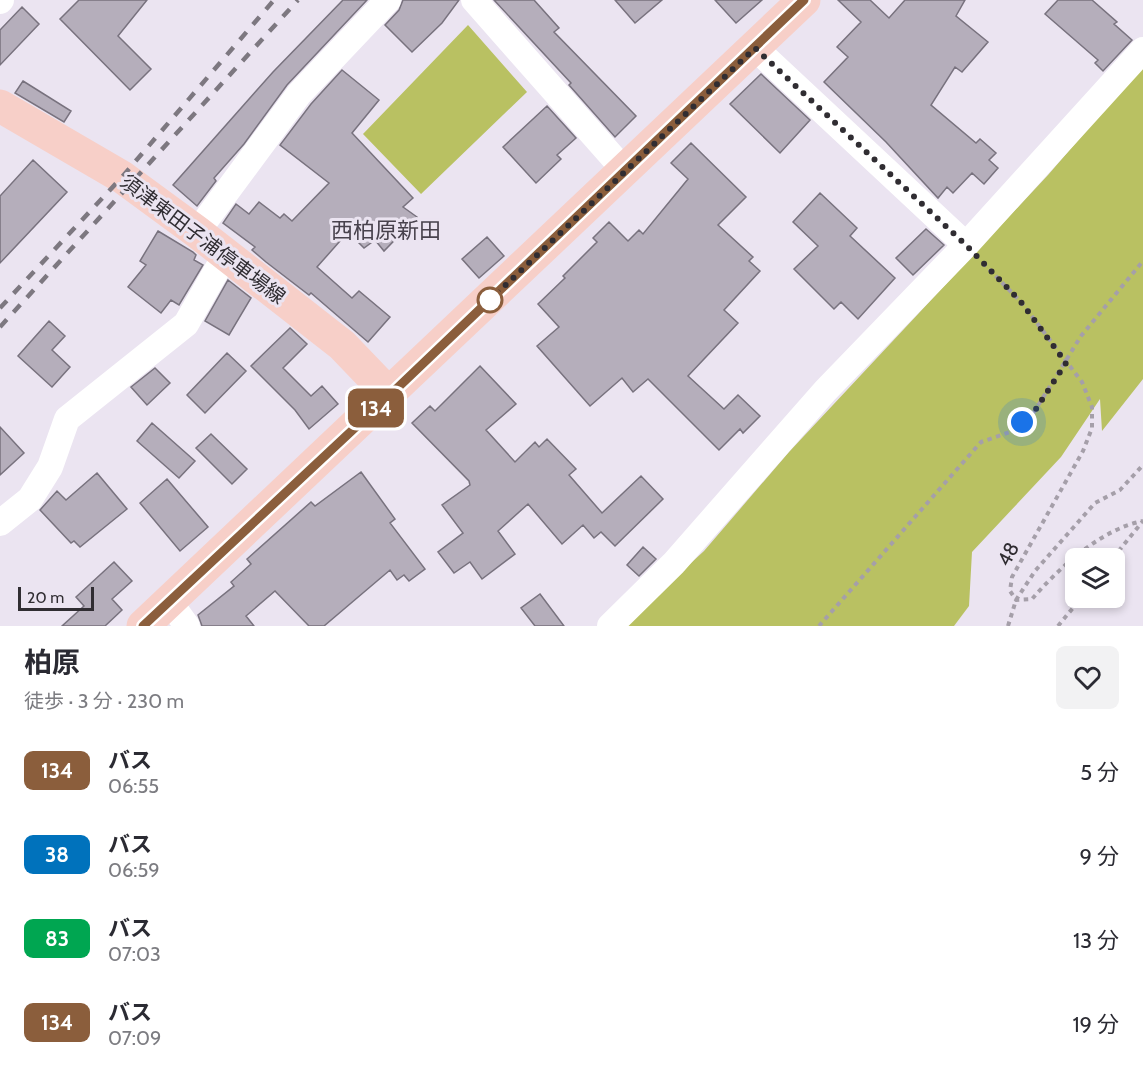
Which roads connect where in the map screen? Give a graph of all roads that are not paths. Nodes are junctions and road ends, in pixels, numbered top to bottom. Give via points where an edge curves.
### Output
1 (388, 0) edge
2 (474, 0) edge
3 (804, 0) edge
4 (755, 48) junction
5 (1143, 50) edge
6 (0, 106) edge
7 (625, 171) junction
8 (197, 232) junction
9 (966, 245) junction
10 (226, 254) junction
11 (390, 395) junction
12 (0, 524) edge
13 (178, 613) edge
14 (143, 626) edge
15 (610, 626) edge

1 - 8 street via 299,94
2 - 7 street
3 - 4 main road
4 - 7 main road
4 - 9 street
5 - 9 street
6 - 8 main road, 須津東田子浦停車場線 via 122,177
7 - 11 main road
8 - 10 main road, 須津東田子浦停車場線
9 - 15 street via 825,391 674,563
10 - 11 main road, 須津東田子浦停車場線 via 342,345
10 - 12 street via 186,324 67,419 50,467 30,499
11 - 13 main road
13 - 14 main road

